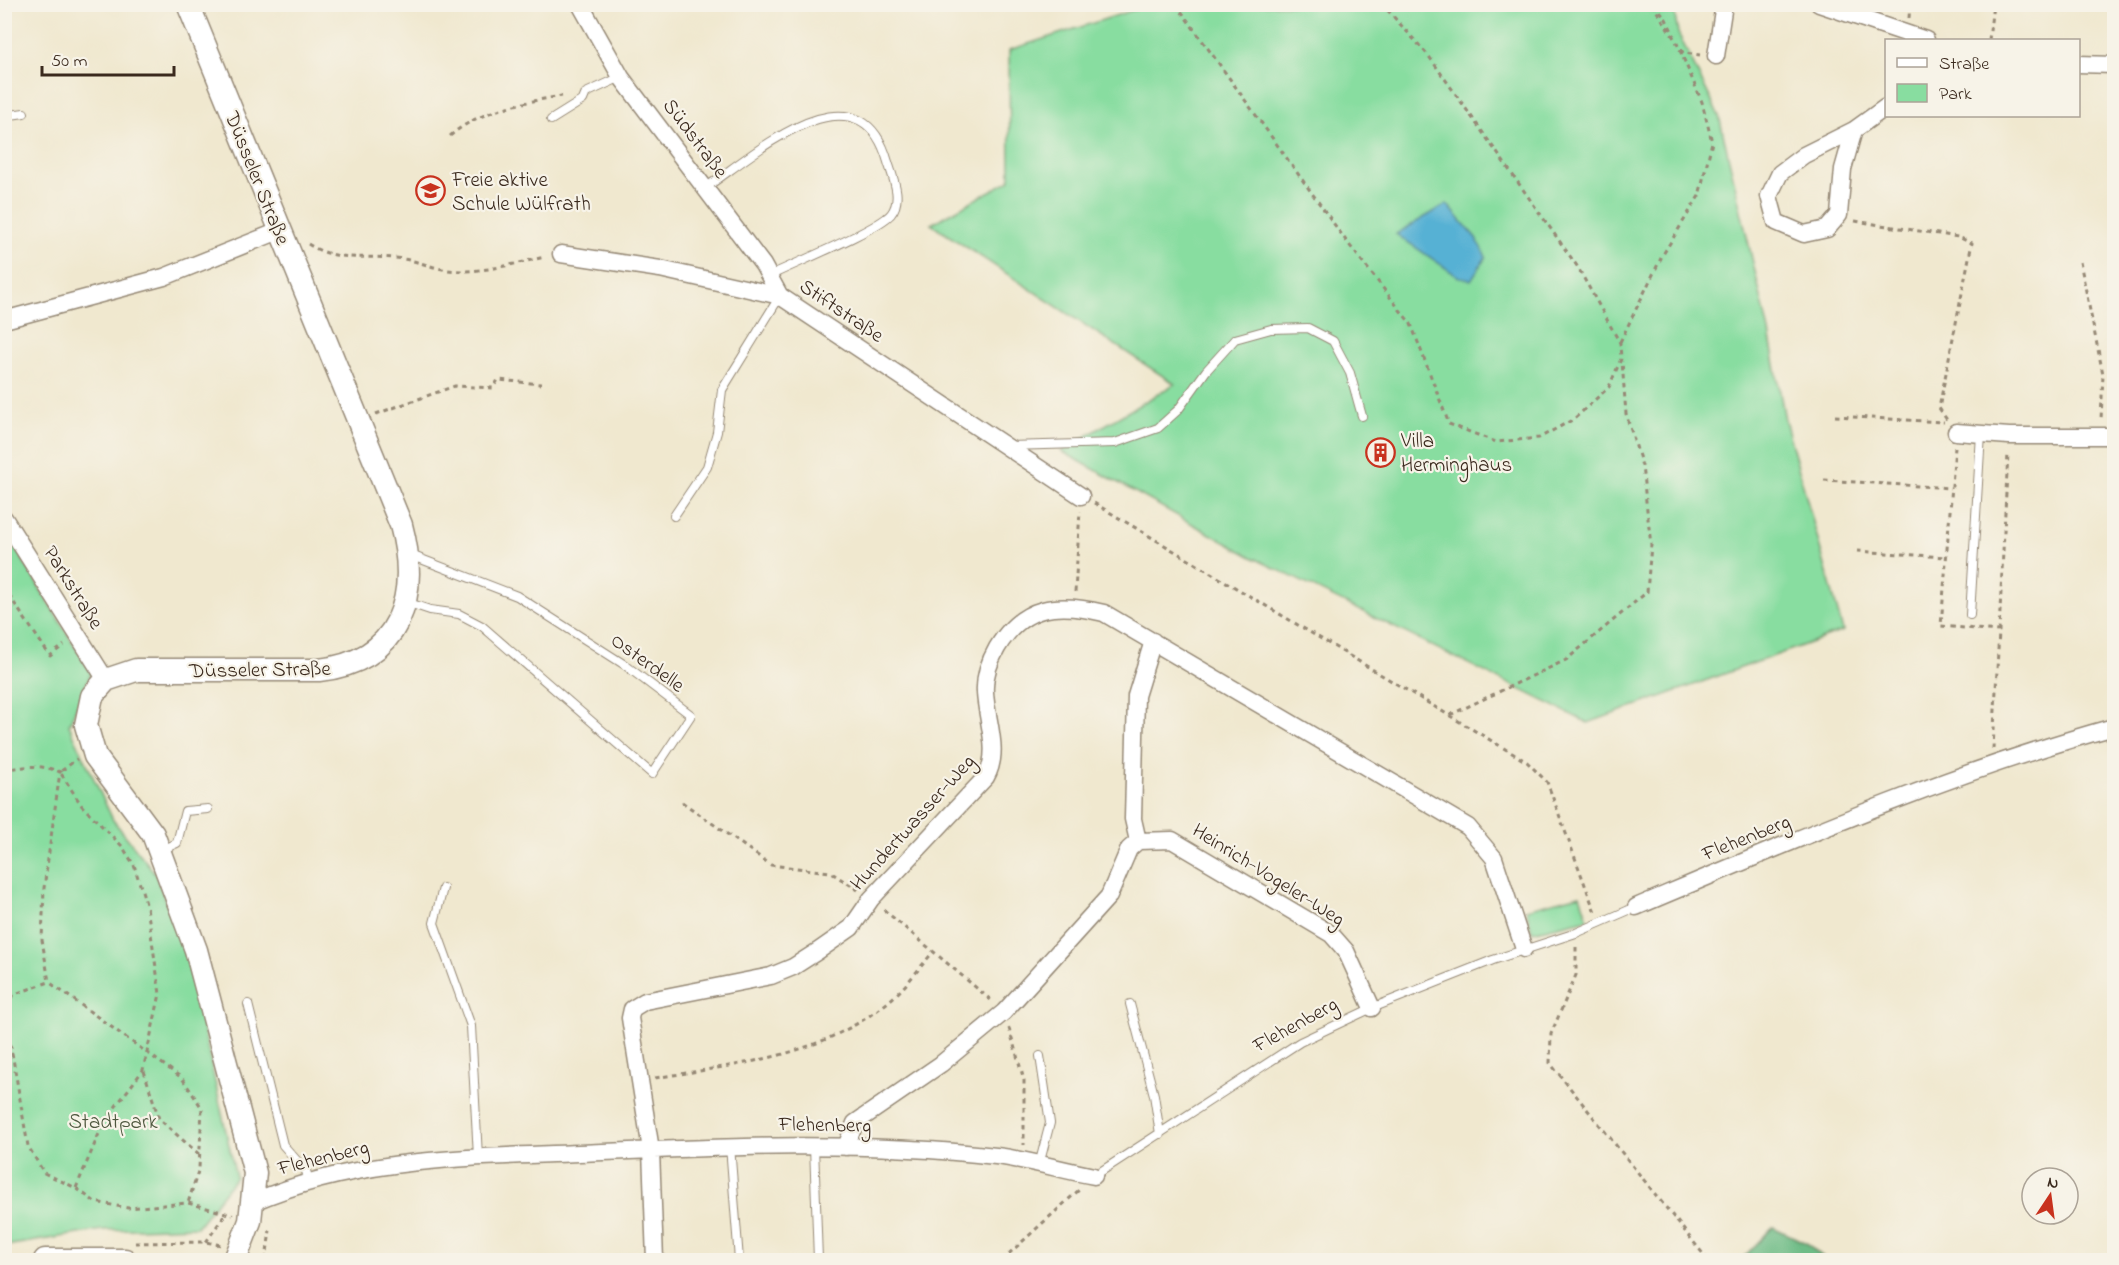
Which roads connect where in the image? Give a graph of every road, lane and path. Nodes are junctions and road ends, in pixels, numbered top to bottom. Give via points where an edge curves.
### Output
1 (188, 4) edge
2 (580, 4) edge
3 (1176, 4) edge
4 (1382, 4) edge
5 (1653, 4) edge
6 (1724, 4) edge
7 (1819, 4) edge
8 (1993, 4) edge
9 (1923, 39) edge
10 (1989, 39) edge
11 (1716, 56) joint
12 (2080, 64) edge
13 (2115, 65) edge
14 (621, 77) junction
15 (586, 93) junction
16 (1885, 108) edge
17 (24, 113) dead end
18 (4, 116) edge
19 (551, 120) dead end
20 (1854, 129) junction
21 (450, 136) dead end
22 (705, 188) junction
23 (1861, 223) dead end
24 (283, 240) junction
25 (561, 254) joint
26 (2080, 262) dead end
27 (769, 276) junction
28 (780, 296) junction
29 (4, 320) edge
30 (1620, 343) junction
31 (541, 384) dead end
32 (375, 414) dead end
33 (1362, 416) dead end
34 (1835, 416) dead end
35 (1956, 432) joint
36 (1981, 434) junction
37 (2009, 436) junction
38 (2108, 436) edge
39 (1005, 446) junction
40 (1824, 480) dead end
41 (1951, 488) junction
42 (1081, 496) junction
43 (674, 516) dead end
44 (4, 518) edge
45 (1857, 551) dead end
46 (408, 554) junction
47 (1945, 557) junction
48 (4, 588) edge
49 (406, 602) junction
50 (1074, 606) junction
51 (1970, 615) dead end
52 (1999, 631) junction
53 (76, 634) junction
54 (1152, 641) junction
55 (105, 680) junction
56 (1450, 715) junction
57 (2115, 727) edge
58 (93, 748) junction
59 (1992, 765) junction
60 (4, 770) edge
61 (60, 772) junction
62 (682, 802) dead end
63 (208, 809) dead end
64 (1138, 840) junction
65 (159, 851) junction
66 (443, 888) dead end
67 (871, 899) junction
68 (1636, 907) joint
69 (1599, 922) junction
70 (1576, 933) junction
71 (1524, 949) junction
72 (934, 951) dead end
73 (49, 982) junction
74 (4, 1004) edge
75 (248, 1004) dead end
76 (1130, 1004) dead end
77 (1372, 1008) junction
78 (4, 1036) edge
79 (147, 1053) junction
80 (1040, 1056) dead end
81 (144, 1070) junction
82 (639, 1080) junction
83 (1160, 1134) junction
84 (814, 1145) junction
85 (730, 1146) junction
86 (846, 1147) junction
87 (651, 1150) junction
88 (201, 1155) junction
89 (478, 1157) junction
90 (1039, 1166) junction
91 (1094, 1176) junction
92 (309, 1181) junction
93 (76, 1188) junction
94 (253, 1202) junction
95 (188, 1203) junction
96 (270, 1222) dead end
97 (125, 1252) edge
98 (45, 1260) edge
99 (235, 1260) edge
100 (266, 1260) edge
101 (655, 1260) edge
102 (739, 1260) edge
103 (818, 1260) edge
104 (1002, 1260) edge
105 (1708, 1260) edge

1 - 24 main road, Düsseler Straße
2 - 14 street, Südstraße
3 - 30 path via 1347,242 1411,324 1449,424 1496,442 1539,438 1574,419 1609,387 1621,359
4 - 30 path via 1428,55 1577,266
5 - 11 path via 1665,17 1683,53
5 - 30 path via 1676,41 1702,102 1712,142 1699,196 1662,256
6 - 11 street
7 - 9 street
8 - 10 path
12 - 13 street
14 - 15 lane
14 - 22 street, Südstraße
15 - 19 lane via 583,100
15 - 21 path via 509,107 476,118
16 - 20 street
17 - 18 lane
20 - 20 street via 1804,154 1780,173 1768,196 1776,222 1804,234 1827,229 1839,215 1843,169
22 - 27 street, Südstraße
22 - 27 lane via 796,126 816,118 842,114 875,130 883,143 897,195 895,208 889,216 860,232
23 - 34 path via 1958,237 1971,243 1939,408 1949,423
24 - 25 path via 306,243 322,253 368,260 401,259 448,270 486,270
24 - 29 street
24 - 46 main road, Düsseler Straße via 400,525
25 - 28 street, Stiftstraße via 660,269
26 - 38 path via 2103,374
27 - 28 street, Südstraße
28 - 39 street, Stiftstraße
28 - 43 lane via 722,390 717,432 707,467
30 - 56 path via 1626,414 1642,466 1651,545 1647,592 1566,660
31 - 32 path via 498,380 493,388 456,386
33 - 39 lane via 1350,373 1333,340 1308,328 1271,329 1235,339 1178,410 1158,428 1115,443
35 - 36 street
35 - 41 path
36 - 37 street
36 - 51 lane
37 - 38 street
37 - 52 path
39 - 42 street, Stiftstraße
40 - 41 path
41 - 47 path
42 - 50 path
42 - 56 path
44 - 53 street, Parkstraße
45 - 47 path
46 - 49 main road, Düsseler Straße
46 - 49 lane, Osterdelle via 516,596 625,665 691,715 652,774 482,626 459,614
47 - 52 path via 1941,626
48 - 53 path via 50,656
49 - 55 main road, Düsseler Straße via 397,623 375,650 340,668 136,670
50 - 54 street, Hundertwasser-Weg via 1104,613
50 - 67 street, Hundertwasser-Weg via 1041,610 1023,617 1007,632 986,670 993,765
52 - 59 path
53 - 55 street, Parkstraße
54 - 64 street via 1136,696 1133,819
54 - 71 street, Hundertwasser-Weg via 1468,827 1494,858
55 - 58 main road via 92,696 86,725
56 - 69 path via 1527,762 1547,782
57 - 59 street, Flehenberg
58 - 61 path
58 - 65 main road via 153,834
59 - 68 street, Flehenberg
60 - 61 path via 27,765
61 - 73 path via 42,940
61 - 79 path via 82,806 122,846 134,865 158,965 160,994
62 - 67 path via 771,865 830,872
63 - 65 lane via 185,812 177,843
64 - 77 street, Heinrich-Vogeler-Weg via 1172,840 1331,934 1346,951
64 - 86 street via 1109,896 1005,1012 941,1064 855,1123
65 - 94 main road via 196,950 255,1173
66 - 89 lane via 434,923 471,1026
67 - 82 street, Hundertwasser-Weg via 851,928 793,967 750,981 638,1003 630,1018
68 - 69 lane, Flehenberg
69 - 70 lane, Flehenberg
70 - 71 lane, Flehenberg
70 - 105 path via 1576,975 1551,1034 1550,1063
71 - 77 lane, Flehenberg
72 - 82 path via 889,1001 843,1034 782,1057
73 - 74 path via 15,994
73 - 79 path
75 - 92 lane via 283,1145 306,1171
76 - 83 lane
77 - 83 lane, Flehenberg via 1300,1042
78 - 93 path via 11,1047 28,1146 44,1173
79 - 81 path
79 - 88 path via 182,1078 202,1108
80 - 90 lane via 1050,1123
81 - 88 path via 159,1119
81 - 93 path via 104,1122
82 - 87 street, Hundertwasser-Weg
83 - 91 lane, Flehenberg
84 - 85 street, Flehenberg
84 - 86 street, Flehenberg
84 - 103 lane
85 - 87 street, Flehenberg
85 - 102 lane
86 - 90 street, Flehenberg via 998,1156
87 - 89 street, Flehenberg
87 - 101 street, Hundertwasser-Weg
88 - 95 path
89 - 92 street, Flehenberg via 394,1163
90 - 91 street, Flehenberg
91 - 104 path
92 - 94 street, Flehenberg
93 - 95 path via 95,1202 128,1208
94 - 99 main road
95 - 97 path via 226,1213 206,1242
96 - 100 path
97 - 98 main road

